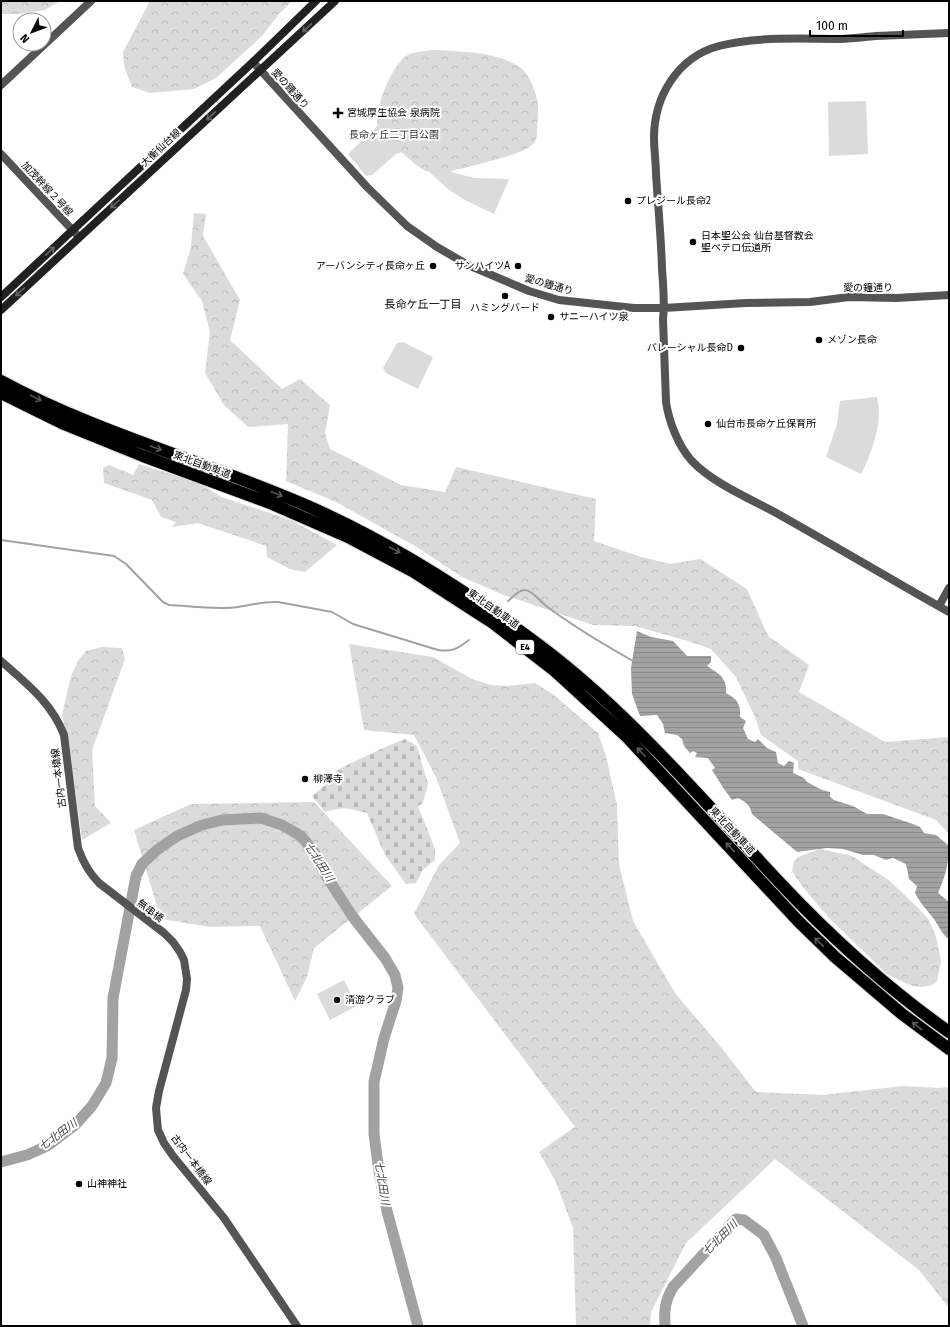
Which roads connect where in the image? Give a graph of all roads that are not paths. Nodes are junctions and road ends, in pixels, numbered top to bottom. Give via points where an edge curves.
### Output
1 (91, 1) edge
2 (316, 1) edge
3 (335, 1) edge
4 (949, 33) edge
5 (253, 62) junction
6 (260, 71) junction
7 (1, 85) edge
8 (1, 154) edge
9 (73, 230) junction
10 (79, 237) junction
11 (949, 295) edge
12 (1, 297) edge
13 (664, 308) junction
14 (1, 310) edge
15 (1, 381) edge
16 (1, 393) edge
17 (949, 588) edge
18 (939, 606) junction
19 (949, 612) edge
20 (1, 661) edge
21 (119, 900) joint
22 (169, 938) joint
23 (949, 1032) edge
24 (949, 1049) edge
25 (297, 1326) edge

1 - 7 street
2 - 5 main road, 大衡仙台線
3 -> 6 main road, 大衡仙台線
4 - 13 street via 744,41 718,46 699,54 681,69 669,82 660,100 654,130
5 - 6 street, 愛の鐘通り
5 - 9 main road, 大衡仙台線
6 -> 10 main road, 大衡仙台線
6 - 13 street, 愛の鐘通り via 367,187 408,226 437,247 468,265 502,280 559,300 634,308
8 - 9 street, 加茂幹線２号線
9 - 10 street, 加茂幹線２号線
12 -> 9 main road, 大衡仙台線
10 -> 14 main road, 大衡仙台線
11 - 13 street, 愛の鐘通り via 849,297 810,302
13 - 18 street via 663,336 668,415 677,438 691,460 710,476
15 -> 23 highway, 東北自動車道 / E4 via 70,415 309,507 415,561 492,610 536,642 605,700 835,939 888,986
24 -> 16 highway, 東北自動車道 / E4 via 902,1014 835,957 799,922 626,736 555,672 493,622 414,572 348,536 270,503 64,424
17 - 18 street
18 - 19 street
20 - 21 street, 古内一本橋線 via 41,698 60,726 64,735 78,848 83,863 93,877
21 - 22 street, 無串橋
22 - 25 street, 古内一本橋線 via 184,960 187,979 182,1010 159,1091 156,1108 158,1130 173,1156 224,1218

